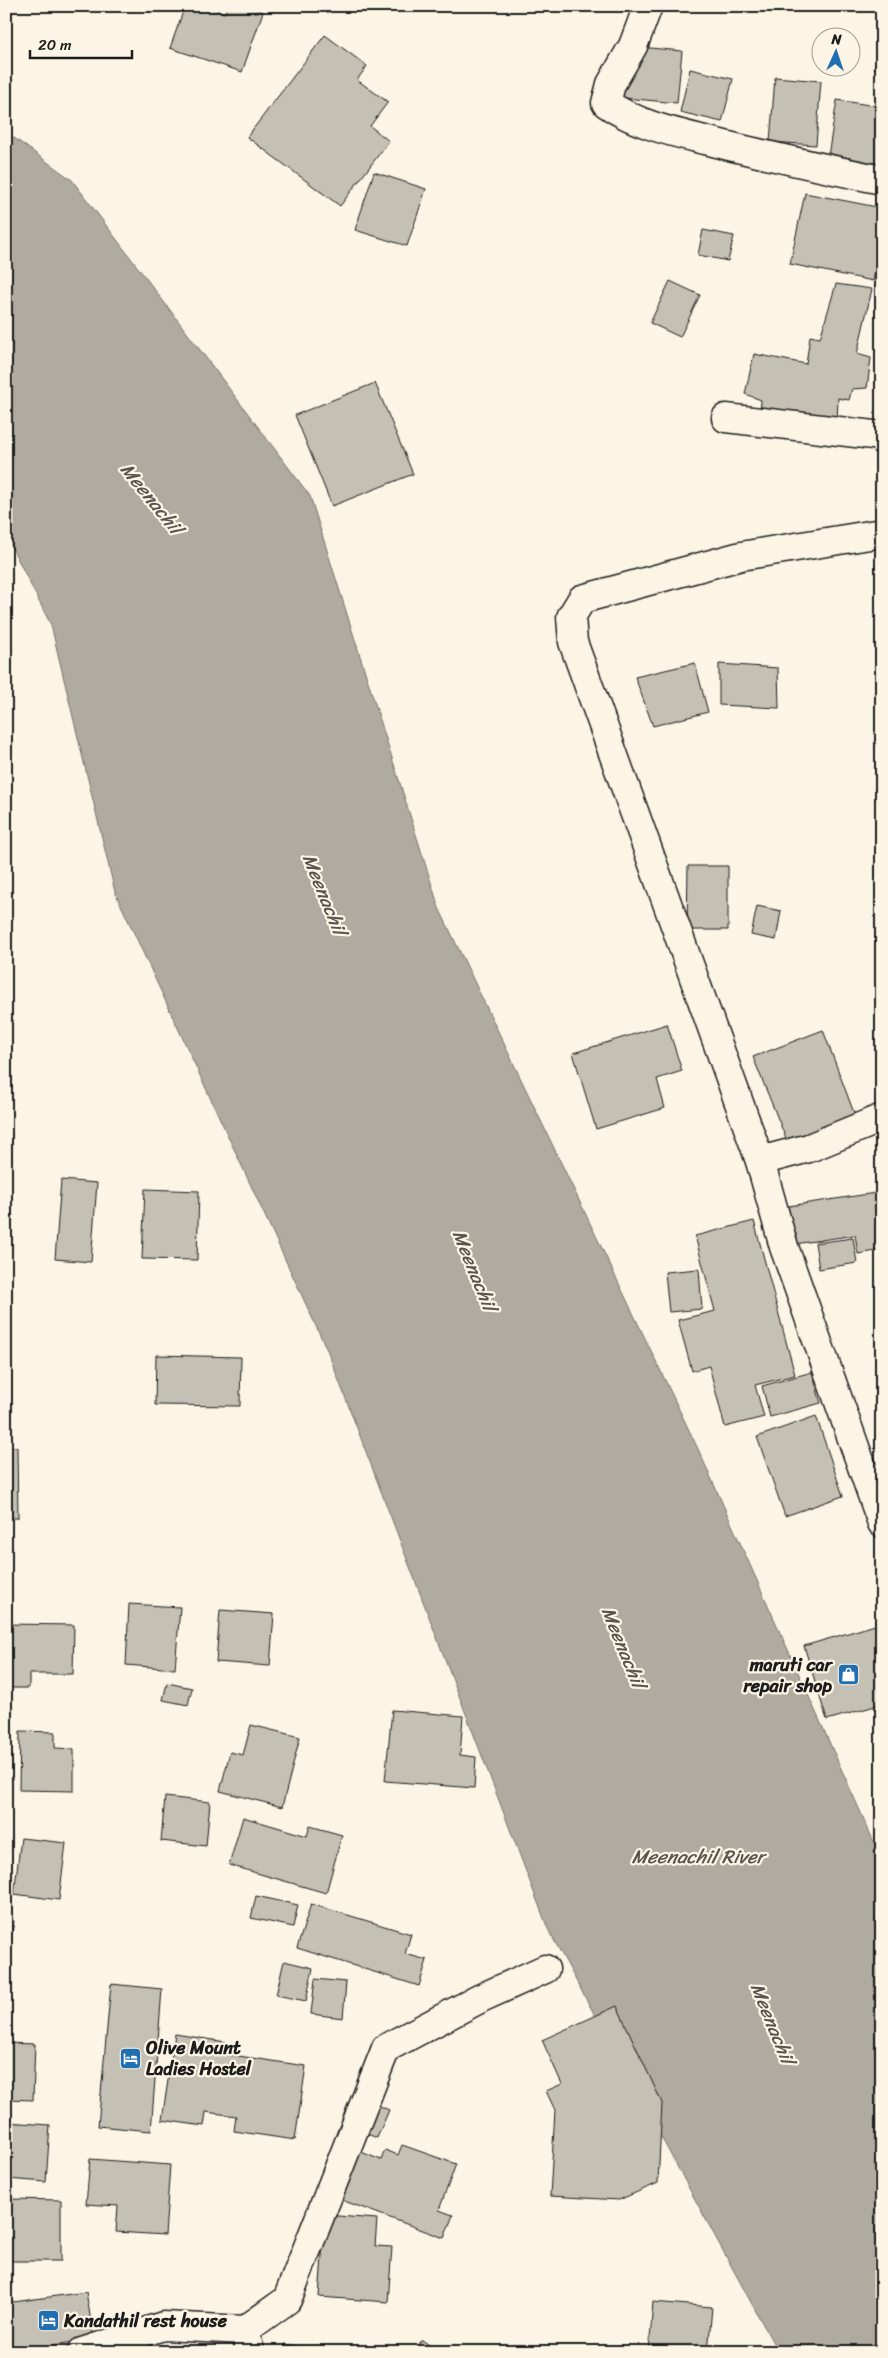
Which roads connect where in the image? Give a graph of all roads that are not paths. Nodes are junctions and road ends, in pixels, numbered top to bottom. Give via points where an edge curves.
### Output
1 (648, 6) edge
2 (882, 180) edge
3 (726, 418) dead end
4 (882, 436) edge
5 (882, 533) edge
6 (882, 1118) edge
7 (760, 1161) junction
8 (882, 1523) edge
9 (545, 1969) dead end
10 (248, 2341) edge
11 (82, 2352) edge

1 - 2 street via 633,46 611,84 606,103 622,115 777,159
3 - 4 street
5 - 7 street via 741,556 600,594 582,599 571,617 573,642
6 - 7 street via 809,1148
7 - 8 street via 784,1247
9 - 10 street via 481,1998 386,2048 287,2300
10 - 11 street via 163,2326

